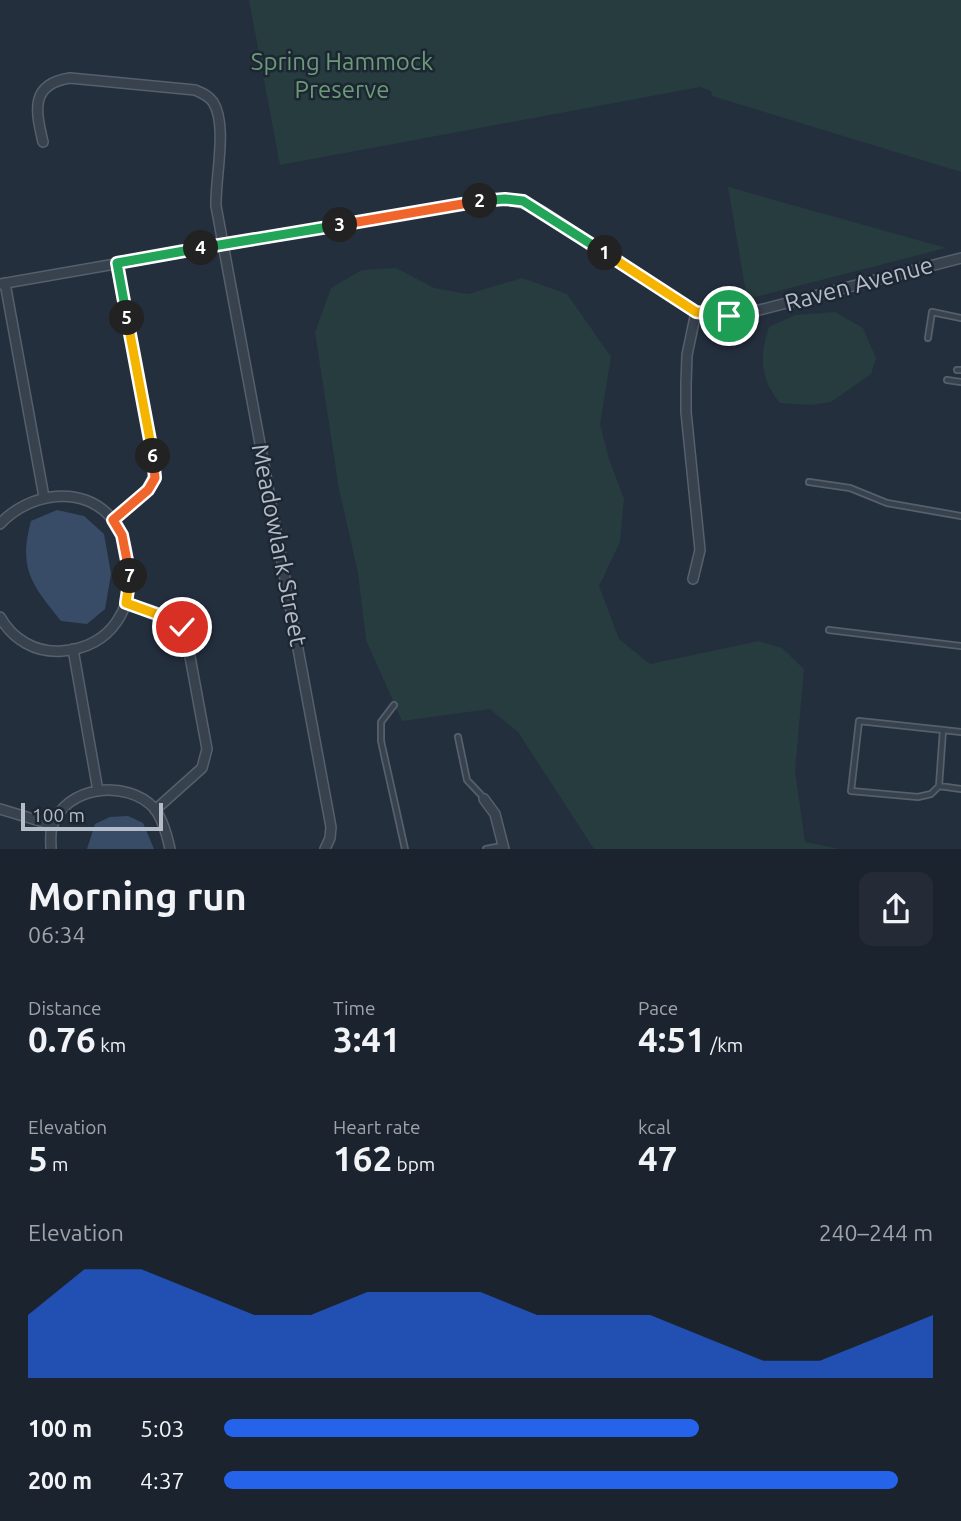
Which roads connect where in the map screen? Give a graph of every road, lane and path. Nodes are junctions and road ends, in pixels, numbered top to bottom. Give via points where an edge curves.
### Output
1 (43, 142) dead end
2 (223, 245) junction
3 (961, 258) edge
4 (117, 263) junction
5 (3, 284) edge
6 (696, 312) junction
7 (961, 318) edge
8 (928, 338) dead end
9 (947, 380) dead end
10 (961, 382) edge
11 (810, 482) dead end
12 (44, 497) junction
13 (961, 516) edge
14 (113, 520) junction
15 (0, 524) edge
16 (693, 579) dead end
17 (126, 603) junction
18 (2, 624) edge
19 (829, 629) dead end
20 (961, 646) edge
21 (74, 649) junction
22 (394, 705) dead end
23 (943, 730) junction
24 (961, 732) edge
25 (458, 737) dead end
26 (939, 786) junction
27 (961, 789) edge
28 (98, 791) junction
29 (484, 799) joint
30 (0, 809) edge
31 (155, 810) junction
32 (53, 825) junction
33 (326, 847) edge
34 (504, 847) edge
35 (51, 849) edge
36 (170, 849) edge
37 (405, 849) edge
38 (486, 849) edge

1 - 2 street, Meadowlark Street via 36,107 43,91 60,80 205,94 218,118 216,191
2 - 4 street, Raven Avenue
2 - 6 street, Raven Avenue via 482,200 523,201
2 - 33 street, Meadowlark Street via 331,827
3 - 6 street, Raven Avenue via 740,315
4 - 5 street, Raven Avenue
4 - 14 street via 155,478 148,490
5 - 12 street
6 - 16 street via 686,384 700,550
7 - 8 lane via 932,312
9 - 10 lane
11 - 13 lane via 850,488 887,503
12 - 14 street via 78,499
12 - 15 street via 20,506
14 - 17 street via 122,535 130,571
17 - 21 street via 104,637
17 - 31 street via 182,627 207,749 202,768
18 - 21 street via 29,646
19 - 20 lane
21 - 28 street
22 - 37 lane via 382,722 381,741
23 - 24 lane
23 - 26 lane
23 - 26 lane via 859,721 851,790 918,797
25 - 29 lane via 467,780
26 - 27 lane
28 - 31 street via 128,792
28 - 32 street via 72,802
29 - 34 street via 495,814
30 - 32 street
31 - 36 street
32 - 35 street
34 - 38 lane

